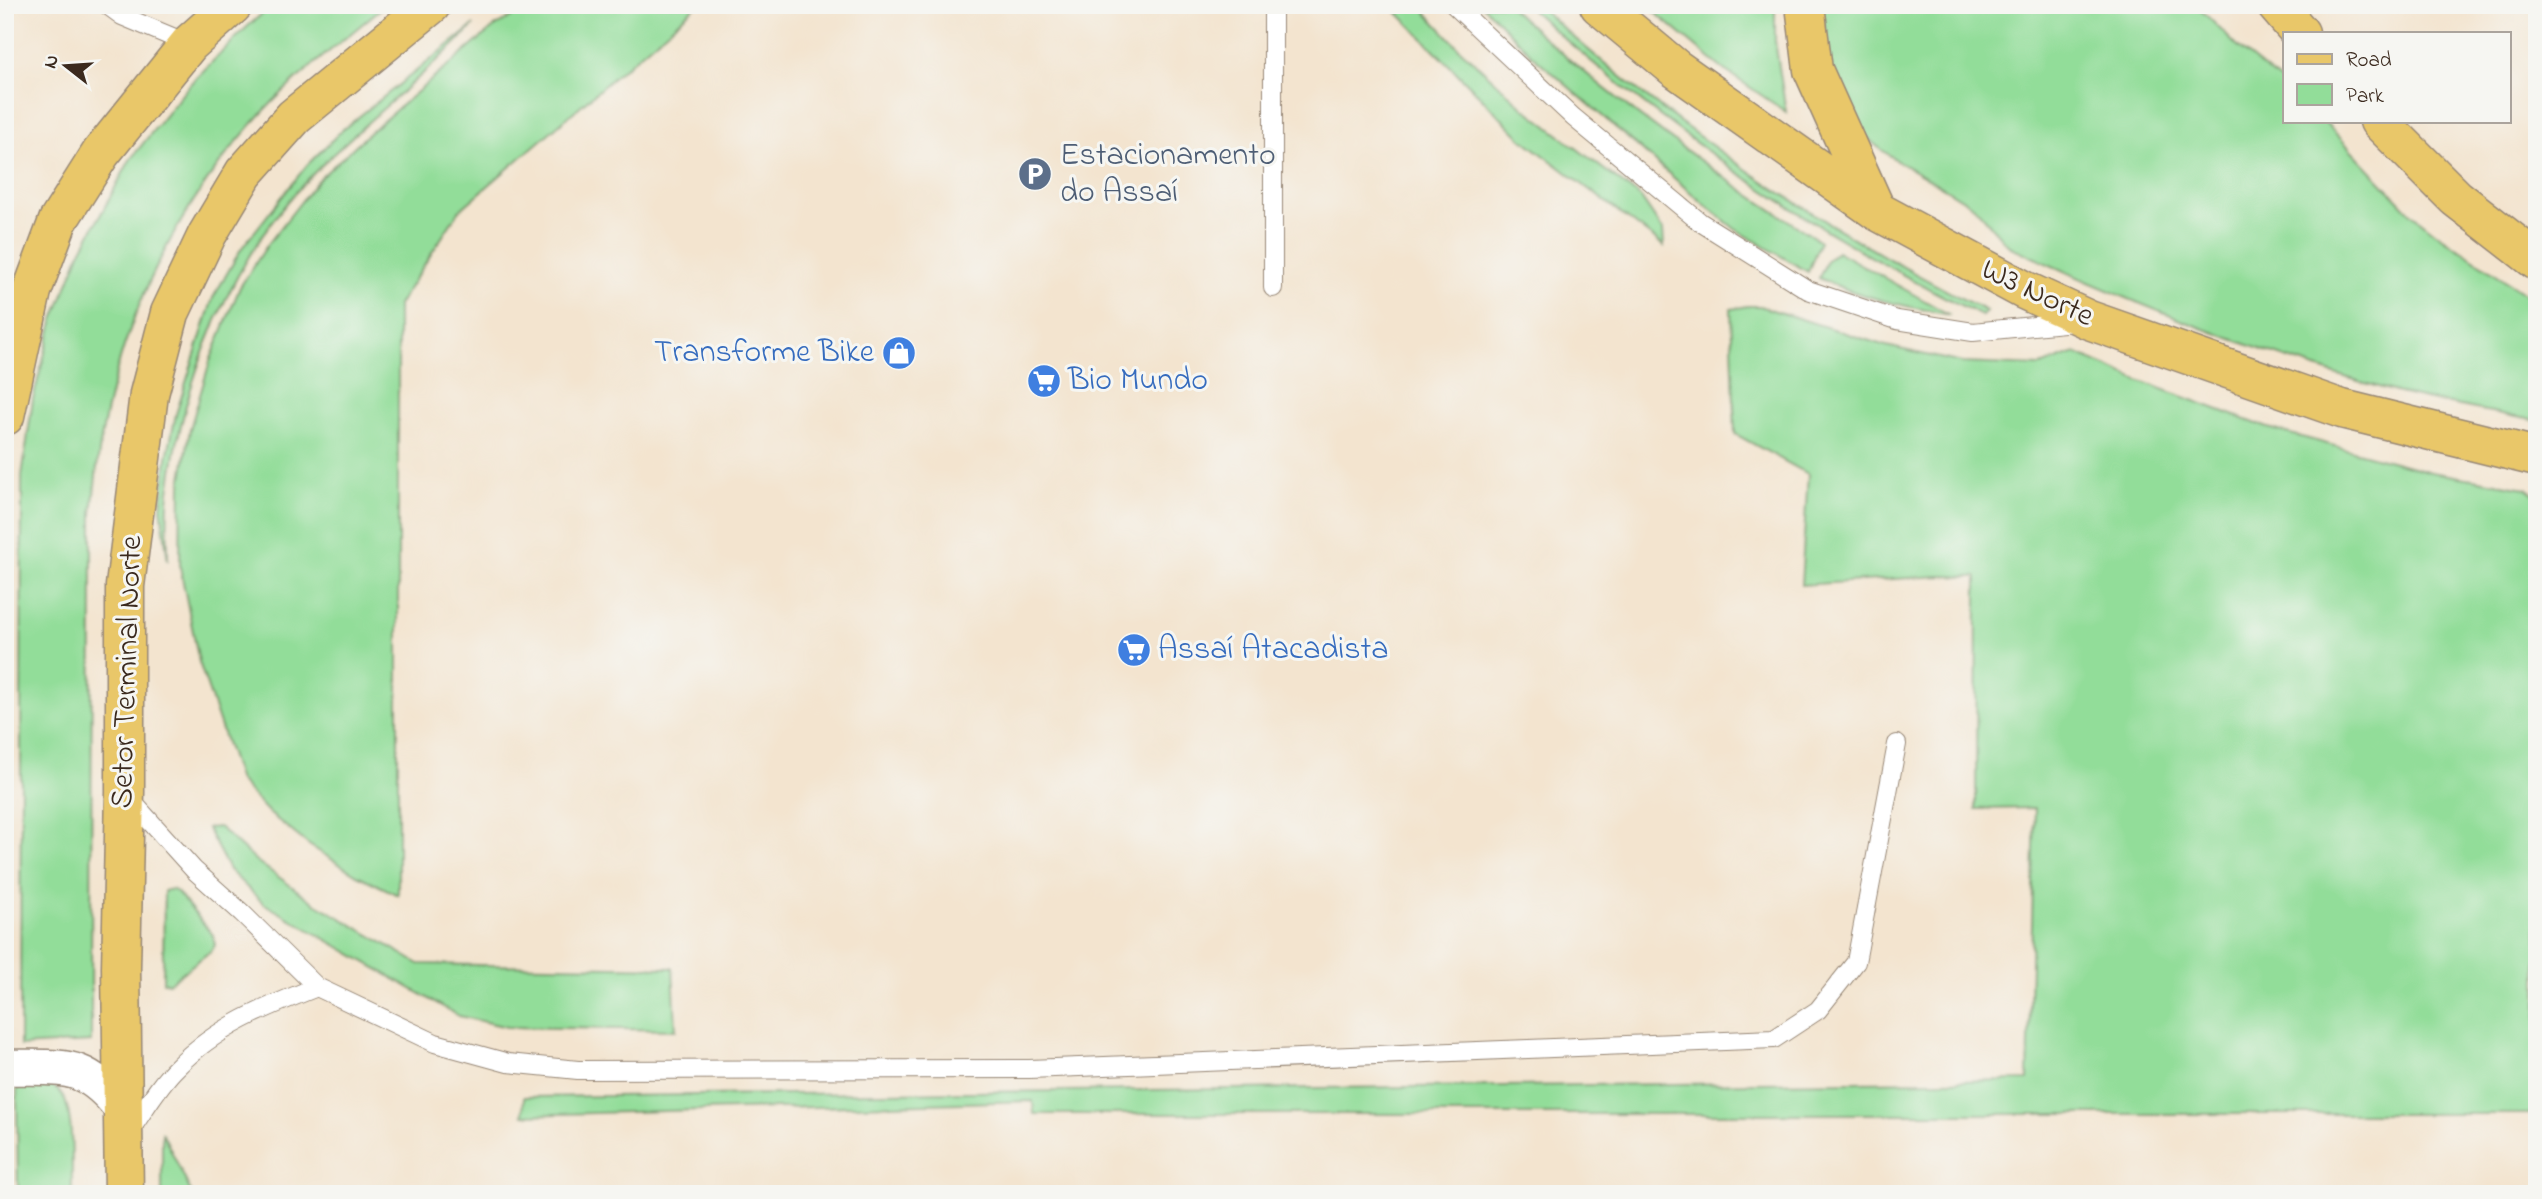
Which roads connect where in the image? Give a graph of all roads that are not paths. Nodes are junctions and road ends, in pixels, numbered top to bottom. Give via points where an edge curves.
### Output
1 (107, 5) edge
2 (233, 5) edge
3 (431, 5) edge
4 (1273, 5) edge
5 (1454, 5) edge
6 (1600, 5) edge
7 (1805, 5) edge
8 (2276, 5) edge
9 (2299, 32) edge
10 (189, 44) junction
11 (2380, 122) edge
12 (1877, 211) junction
13 (2537, 261) edge
14 (1273, 288) dead end
15 (2089, 320) junction
16 (5, 416) edge
17 (2537, 457) edge
18 (1897, 744) dead end
19 (125, 792) junction
20 (317, 988) junction
21 (5, 1067) edge
22 (123, 1125) junction
23 (124, 1194) edge

1 - 10 lane
2 - 10 main road
3 - 19 main road, Setor Terminal Norte via 294,117 244,173 206,235 170,313 149,394 125,586
4 - 14 lane
5 - 15 lane via 1573,117 1700,222 1808,290 1897,320 1973,332
6 - 12 main road, W3 Norte via 1675,68
7 - 12 main road via 1813,70
8 - 9 main road
10 - 16 main road via 100,153 58,221 32,291
11 - 13 main road via 2456,198
12 - 15 main road, W3 Norte via 1982,269
15 - 17 main road, W3 Norte via 2342,409
18 - 20 lane via 1856,962 1818,1010 1774,1039 1029,1069 578,1070 508,1063 435,1043
19 - 20 lane via 194,870
19 - 22 main road, Setor Terminal Norte
20 - 22 lane via 257,1011 205,1042
21 - 22 street via 71,1069 93,1078
22 - 23 main road, Setor Terminal Norte

